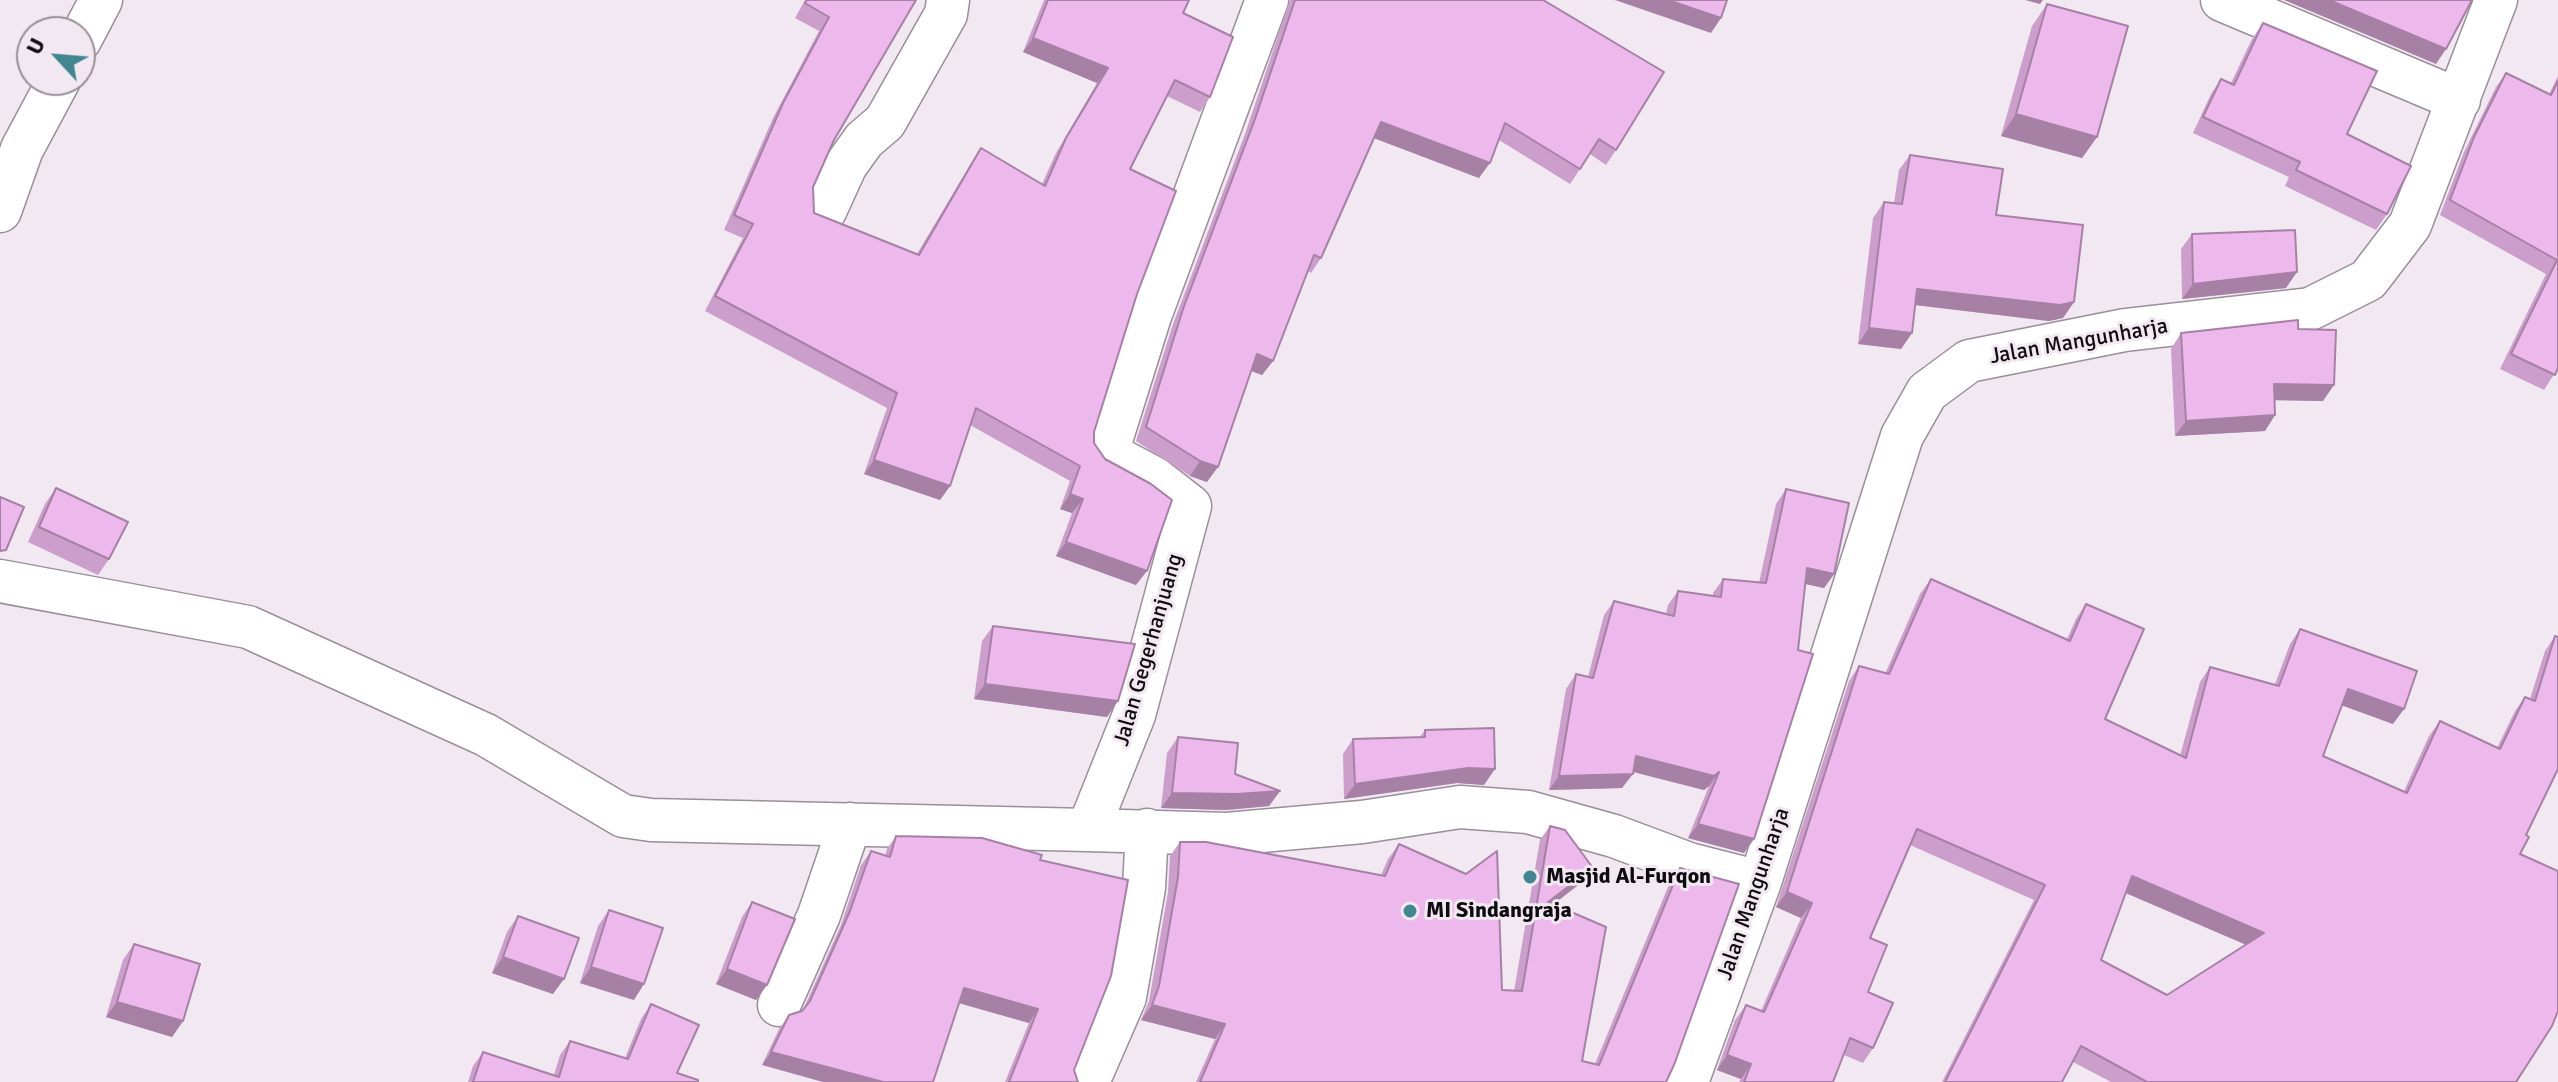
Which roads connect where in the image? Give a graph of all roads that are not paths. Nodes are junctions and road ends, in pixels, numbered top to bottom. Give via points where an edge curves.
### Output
1 (948, 0) edge
2 (1267, 0) edge
3 (2222, 0) edge
4 (2496, 0) edge
5 (50, 96) edge
6 (2459, 100) junction
7 (0, 211) edge
8 (825, 211) dead end
9 (0, 581) edge
10 (850, 824) junction
11 (1088, 830) junction
12 (1147, 830) junction
13 (1760, 882) junction
14 (779, 1005) dead end
15 (1088, 1082) edge
16 (1687, 1082) edge

1 - 8 street via 946,14 885,122 846,165
2 - 11 street, Jalan Gegerhanjuang via 1150,316 1107,453 1154,478 1190,506 1134,715
3 - 6 street
4 - 6 street, Jalan Mangunharja
5 - 7 street via 22,149
6 - 13 street, Jalan Mangunharja via 2410,225 2368,280 2310,309 2125,330 1969,361 1927,392 1902,436
9 - 10 street via 248,627 486,735 623,816
10 - 11 street
10 - 14 street via 819,915
11 - 12 street
12 - 13 street via 1227,834 1460,807 1528,812
12 - 15 street via 1144,888 1125,997
13 - 16 street, Jalan Mangunharja

